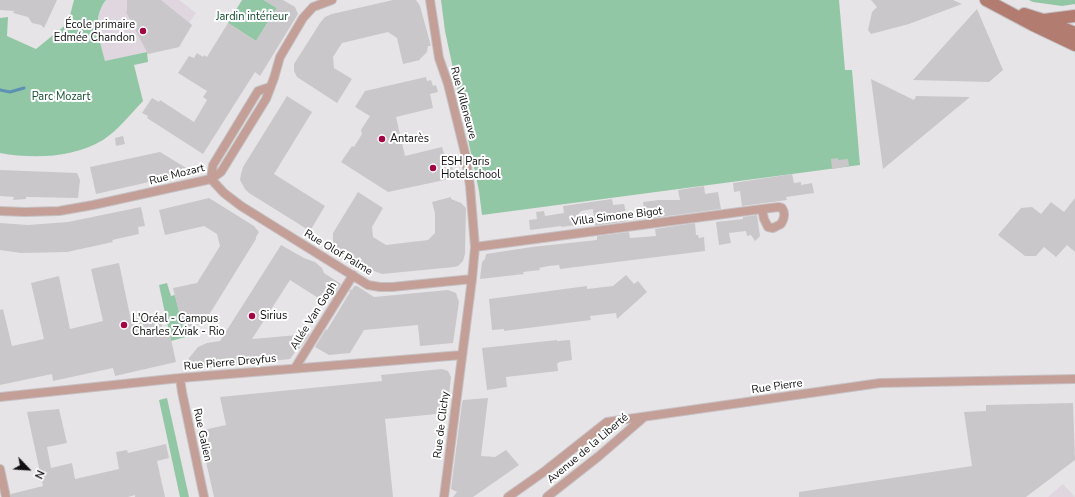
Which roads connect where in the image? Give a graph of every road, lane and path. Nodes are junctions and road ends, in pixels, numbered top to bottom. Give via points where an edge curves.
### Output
1 (332, 0) edge
2 (430, 0) edge
3 (990, 2) edge
4 (1075, 16) edge
5 (1044, 20) junction
6 (1075, 33) edge
7 (1075, 45) edge
8 (211, 179) junction
9 (762, 210) dead end
10 (0, 211) edge
11 (475, 247) junction
12 (353, 276) junction
13 (472, 279) junction
14 (462, 355) junction
15 (295, 368) junction
16 (180, 378) junction
17 (1075, 379) edge
18 (0, 397) edge
19 (643, 418) junction
20 (0, 469) edge
21 (6, 497) edge
22 (204, 497) edge
23 (444, 497) edge
24 (508, 497) edge
25 (547, 497) edge

1 - 8 street via 313,7 303,18 280,57 270,87 258,92 213,165
2 - 11 street, Rue Villeneuve via 439,58 465,153
3 - 5 main road
3 - 7 main road
4 - 5 main road
5 - 6 main road
8 - 10 street, Rue Mozart via 59,211
8 - 12 street, Rue Olof Palme via 241,206
9 - 11 street, Villa Simone Bigot
11 - 13 street, Rue Villeneuve
12 - 13 street, Rue Olof Palme via 380,288
12 - 15 street, Allée Van Gogh
13 - 14 street, Rue Villeneuve
14 - 15 street, Rue Pierre Dreyfus
14 - 23 street, Rue de Clichy
15 - 16 street, Rue Pierre Dreyfus
16 - 18 street, Rue Pierre Dreyfus
16 - 22 street, Rue Galien
17 - 19 street, Rue Pierre via 880,383
19 - 24 street, Rue Pierre via 607,422
19 - 25 street, Avenue de la Liberté
20 - 21 street

